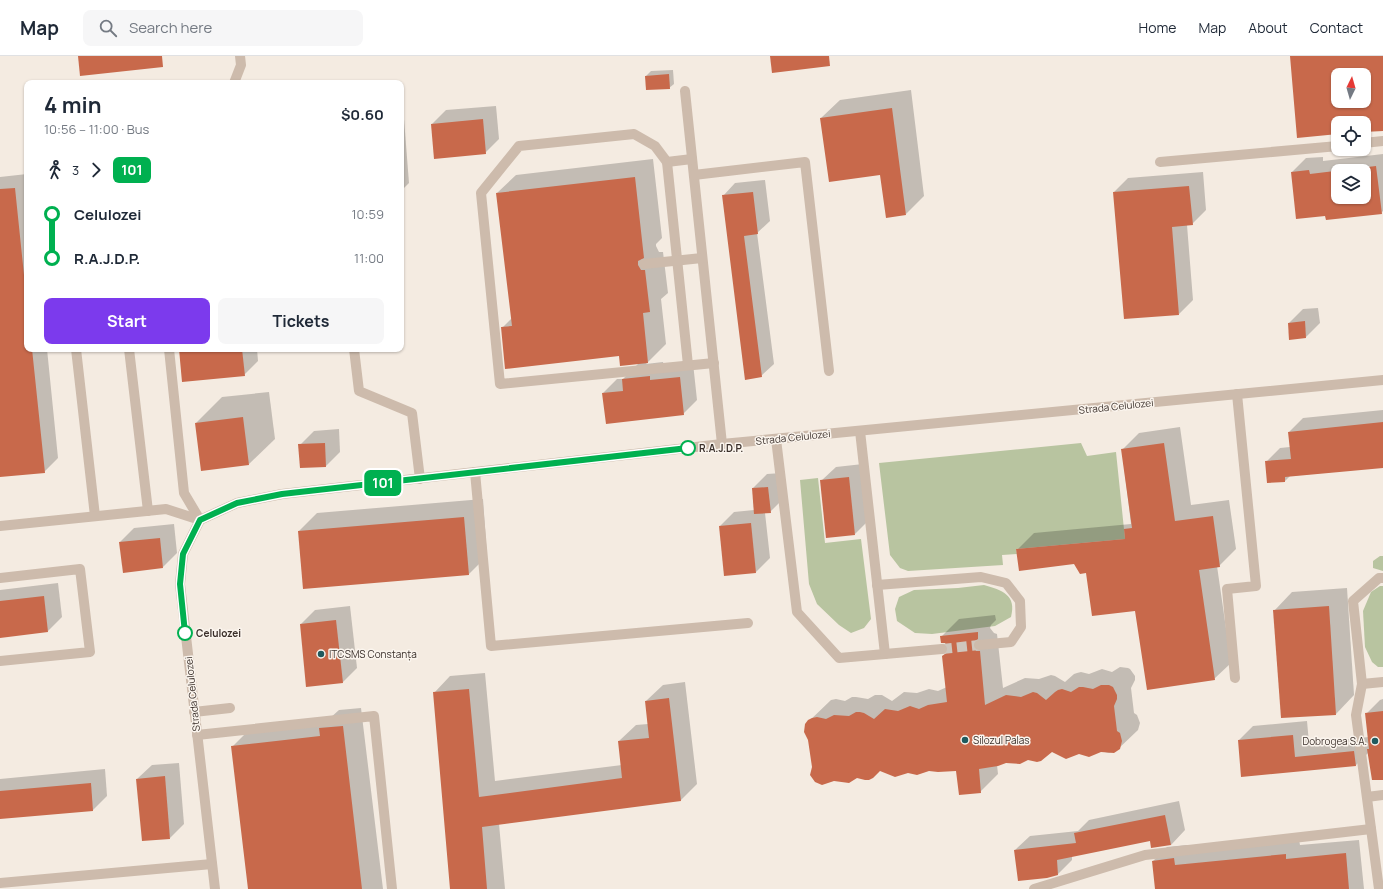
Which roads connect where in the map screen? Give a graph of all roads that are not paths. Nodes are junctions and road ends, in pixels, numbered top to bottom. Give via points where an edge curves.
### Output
1 (240, 56) edge
2 (235, 80) edge
3 (684, 91) dead end
4 (1383, 142) edge
5 (1371, 143) edge
6 (1331, 147) edge
7 (692, 159) junction
8 (667, 162) junction
9 (1160, 162) dead end
10 (694, 175) junction
11 (702, 258) junction
12 (677, 260) junction
13 (644, 264) dead end
14 (76, 352) edge
15 (129, 352) edge
16 (169, 352) edge
17 (354, 352) edge
18 (714, 363) junction
19 (688, 365) junction
20 (829, 371) dead end
21 (1383, 380) edge
22 (1238, 394) junction
23 (860, 431) junction
24 (776, 439) junction
25 (722, 444) junction
26 (475, 472) junction
27 (420, 479) junction
28 (148, 511) junction
29 (95, 516) junction
30 (200, 520) junction
31 (0, 526) edge
32 (0, 578) edge
33 (1383, 578) edge
34 (877, 585) junction
35 (748, 623) dead end
36 (979, 645) tunnel mouth
37 (942, 649) tunnel mouth
38 (886, 654) junction
39 (0, 662) edge
40 (1235, 678) dead end
41 (1383, 682) edge
42 (1362, 684) junction
43 (230, 708) dead end
44 (194, 712) junction
45 (197, 735) junction
46 (1383, 795) edge
47 (1367, 797) junction
48 (1371, 829) junction
49 (212, 864) junction
50 (0, 883) edge
51 (215, 889) edge
52 (392, 889) edge
53 (1034, 889) edge
54 (1379, 889) edge

1 - 2 street via 241,65
3 - 7 street
4 - 5 street
6 - 9 street
7 - 8 street
7 - 10 street
8 - 12 street
8 - 19 street via 655,146 634,134 519,146 480,193 500,384
10 - 11 street
10 - 20 street via 805,162
11 - 12 street
11 - 18 street
12 - 13 street
12 - 19 street
14 - 29 street
15 - 28 street
16 - 30 street via 184,492
17 - 27 street via 359,392 412,413
18 - 19 street
18 - 25 street
21 - 22 street, Strada Celulozei
22 - 23 street, Strada Celulozei
22 - 40 street via 1256,586 1227,589
23 - 24 street, Strada Celulozei
23 - 34 street
24 - 25 street, Strada Celulozei
24 - 38 street via 797,612 839,658
25 - 26 street, Strada Celulozei
26 - 27 street, Strada Celulozei
26 - 35 street via 491,646
27 - 30 street, Strada Celulozei via 282,494 237,503
28 - 29 street
28 - 30 street via 166,509
29 - 31 street
30 - 44 street, Strada Celulozei via 183,554 180,584
32 - 39 street via 80,569 90,652
33 - 42 street via 1379,578 1353,601
34 - 36 street via 981,577 1006,583 1020,601 1021,627 1011,642
34 - 38 street
37 - 38 street
41 - 42 street
42 - 47 street via 1356,715
43 - 44 street
44 - 45 street, Strada Celulozei
45 - 49 street, Strada Celulozei
45 - 52 street via 374,716
46 - 47 street
47 - 48 street
48 - 53 street via 1145,854
48 - 54 street
49 - 50 street
49 - 51 street, Strada Celulozei

